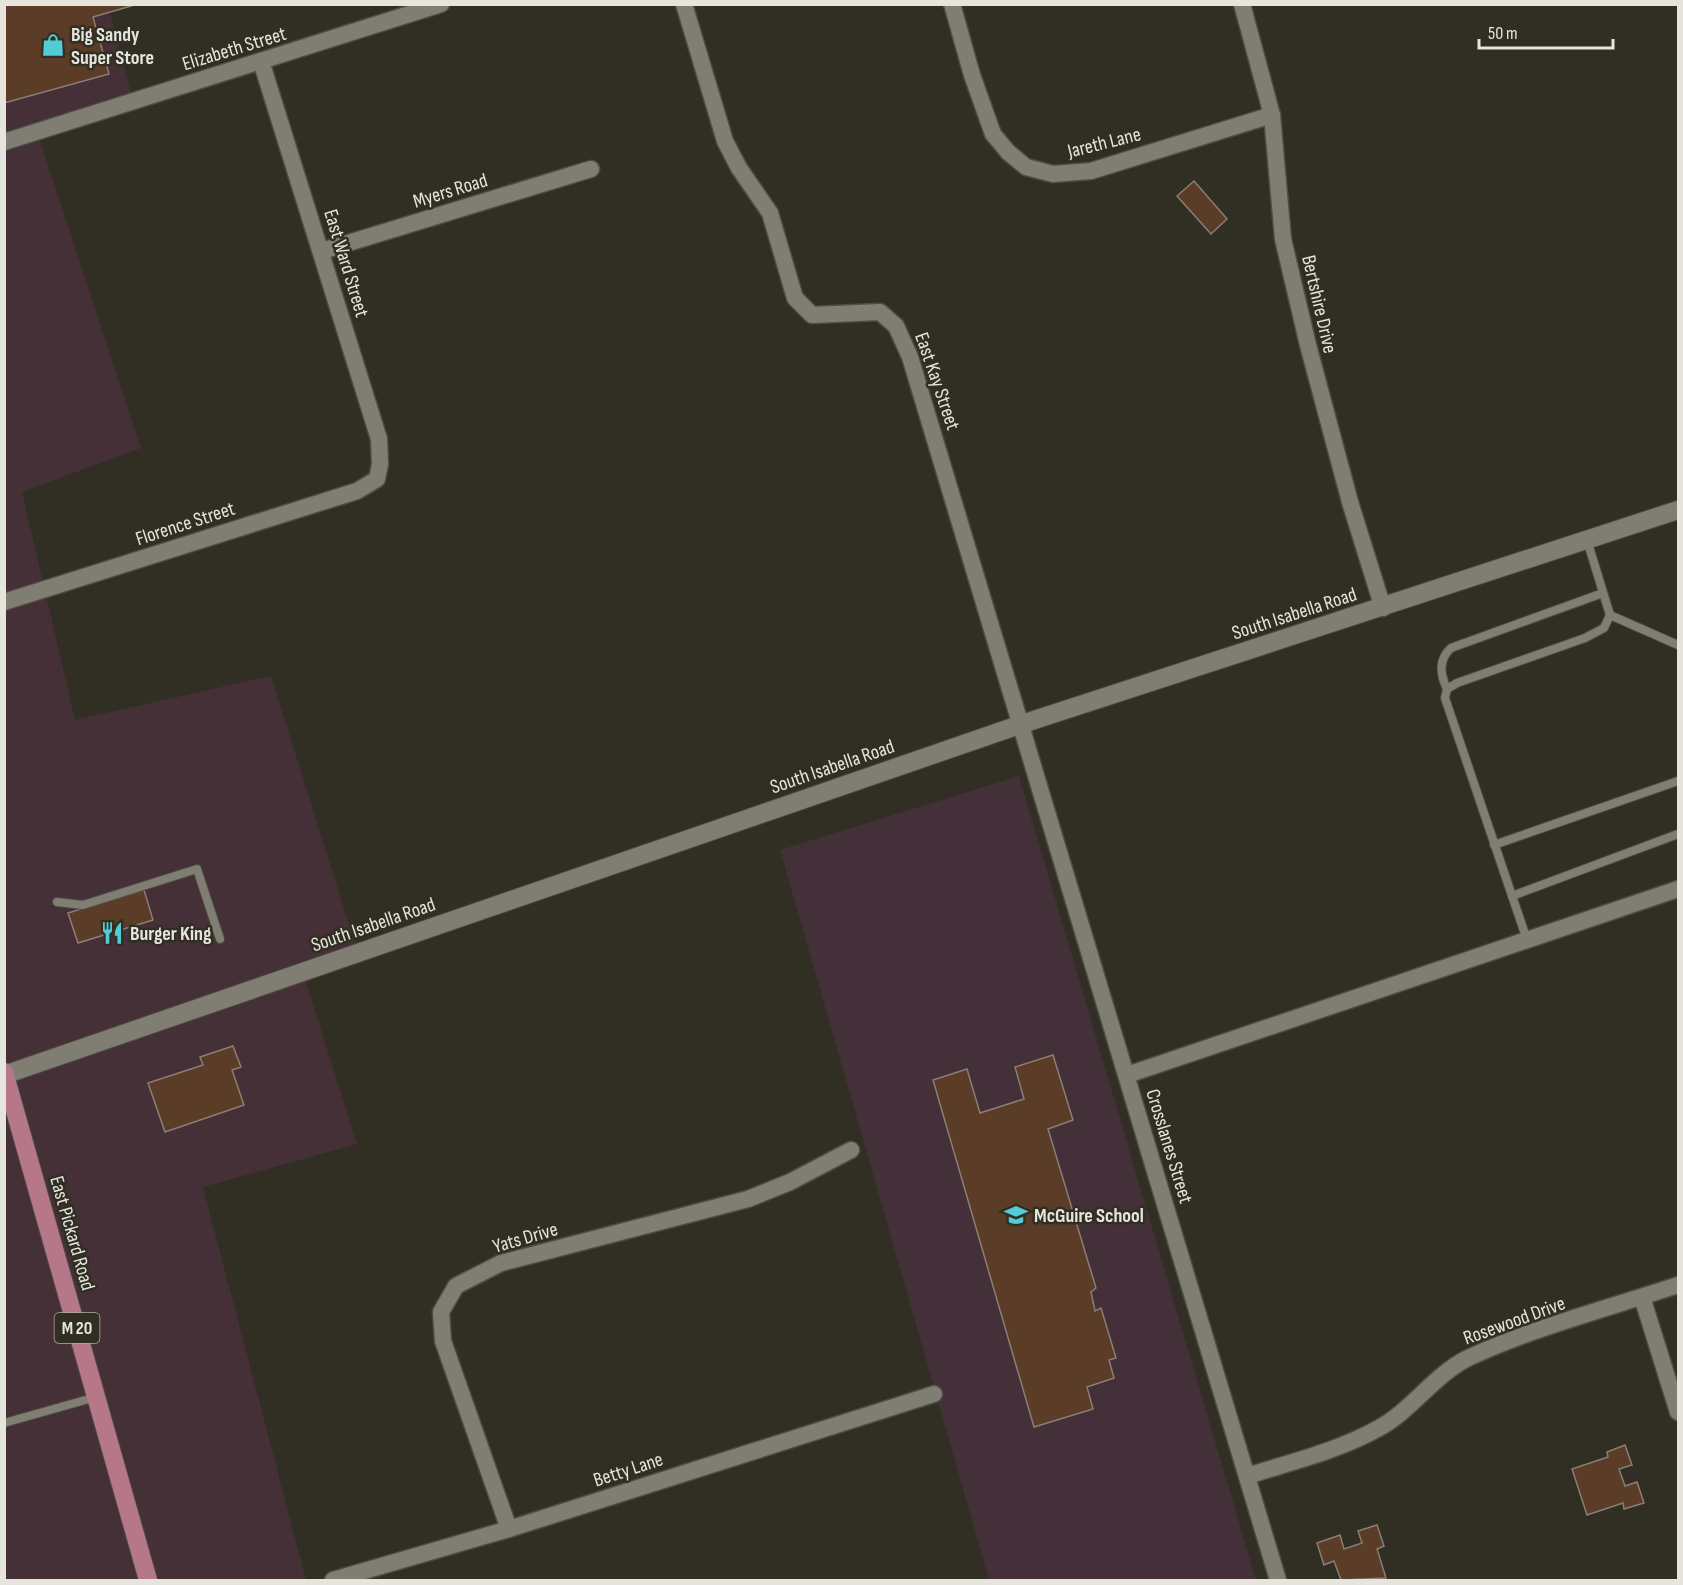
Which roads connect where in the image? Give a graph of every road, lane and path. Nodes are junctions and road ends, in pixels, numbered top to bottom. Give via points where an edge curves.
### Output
1 (441, 4) edge
2 (684, 4) edge
3 (952, 4) edge
4 (1242, 4) edge
5 (261, 61) junction
6 (1272, 115) junction
7 (4, 142) edge
8 (591, 169) dead end
9 (322, 252) junction
10 (377, 479) joint
11 (1678, 510) edge
12 (1587, 540) junction
13 (1603, 593) junction
14 (4, 602) edge
15 (1383, 608) junction
16 (1610, 615) junction
17 (1678, 645) edge
18 (1447, 689) junction
19 (1023, 724) junction
20 (1678, 781) edge
21 (1678, 834) edge
22 (1494, 844) junction
23 (1678, 889) edge
24 (1512, 896) junction
25 (57, 902) dead end
26 (220, 939) dead end
27 (1527, 940) junction
28 (5, 1074) edge
29 (1127, 1075) junction
30 (851, 1150) dead end
31 (1678, 1285) edge
32 (1642, 1297) junction
33 (934, 1394) dead end
34 (96, 1397) junction
35 (1678, 1412) edge
36 (4, 1422) edge
37 (1247, 1476) junction
38 (509, 1529) junction
39 (148, 1581) edge
40 (333, 1581) edge
41 (1278, 1581) edge

1 - 5 street, Elizabeth Street
2 - 19 street, East Kay Street via 725,141 770,213 795,298 812,315 880,312 896,326 910,357
3 - 6 street, Jareth Lane via 993,134 1026,167 1053,174 1091,171
4 - 6 street, Bertshire Drive
5 - 7 street, Elizabeth Street
5 - 9 street, East Ward Street
6 - 15 street, Bertshire Drive via 1283,239 1347,490
8 - 9 street, Myers Road
9 - 10 street, East Ward Street via 379,439
10 - 14 street, Florence Street via 357,491
11 - 12 main road, South Isabella Road
12 - 13 lane
12 - 15 main road, South Isabella Road
13 - 16 lane
13 - 18 lane via 1451,648 1441,666
15 - 19 main road, South Isabella Road
16 - 17 lane
16 - 18 lane via 1604,628 1585,638
18 - 22 lane via 1445,698
19 - 28 main road, South Isabella Road
19 - 29 street, Crosslanes Street
20 - 22 lane
21 - 24 lane
22 - 24 lane
23 - 27 street
24 - 27 lane
25 - 26 lane via 82,905 197,869
27 - 29 street
28 - 34 main road, East Pickard Road / M 20
29 - 37 street, Crosslanes Street
30 - 38 street, Yats Drive via 748,1199 501,1263 456,1286 441,1312 442,1341
31 - 32 street, Rosewood Drive
32 - 35 street
32 - 37 street, Rosewood Drive via 1466,1359 1380,1428
33 - 38 street, Betty Lane
34 - 36 lane
34 - 39 main road, East Pickard Road / M 20
37 - 41 street, Crosslanes Street
38 - 40 street, Betty Lane

